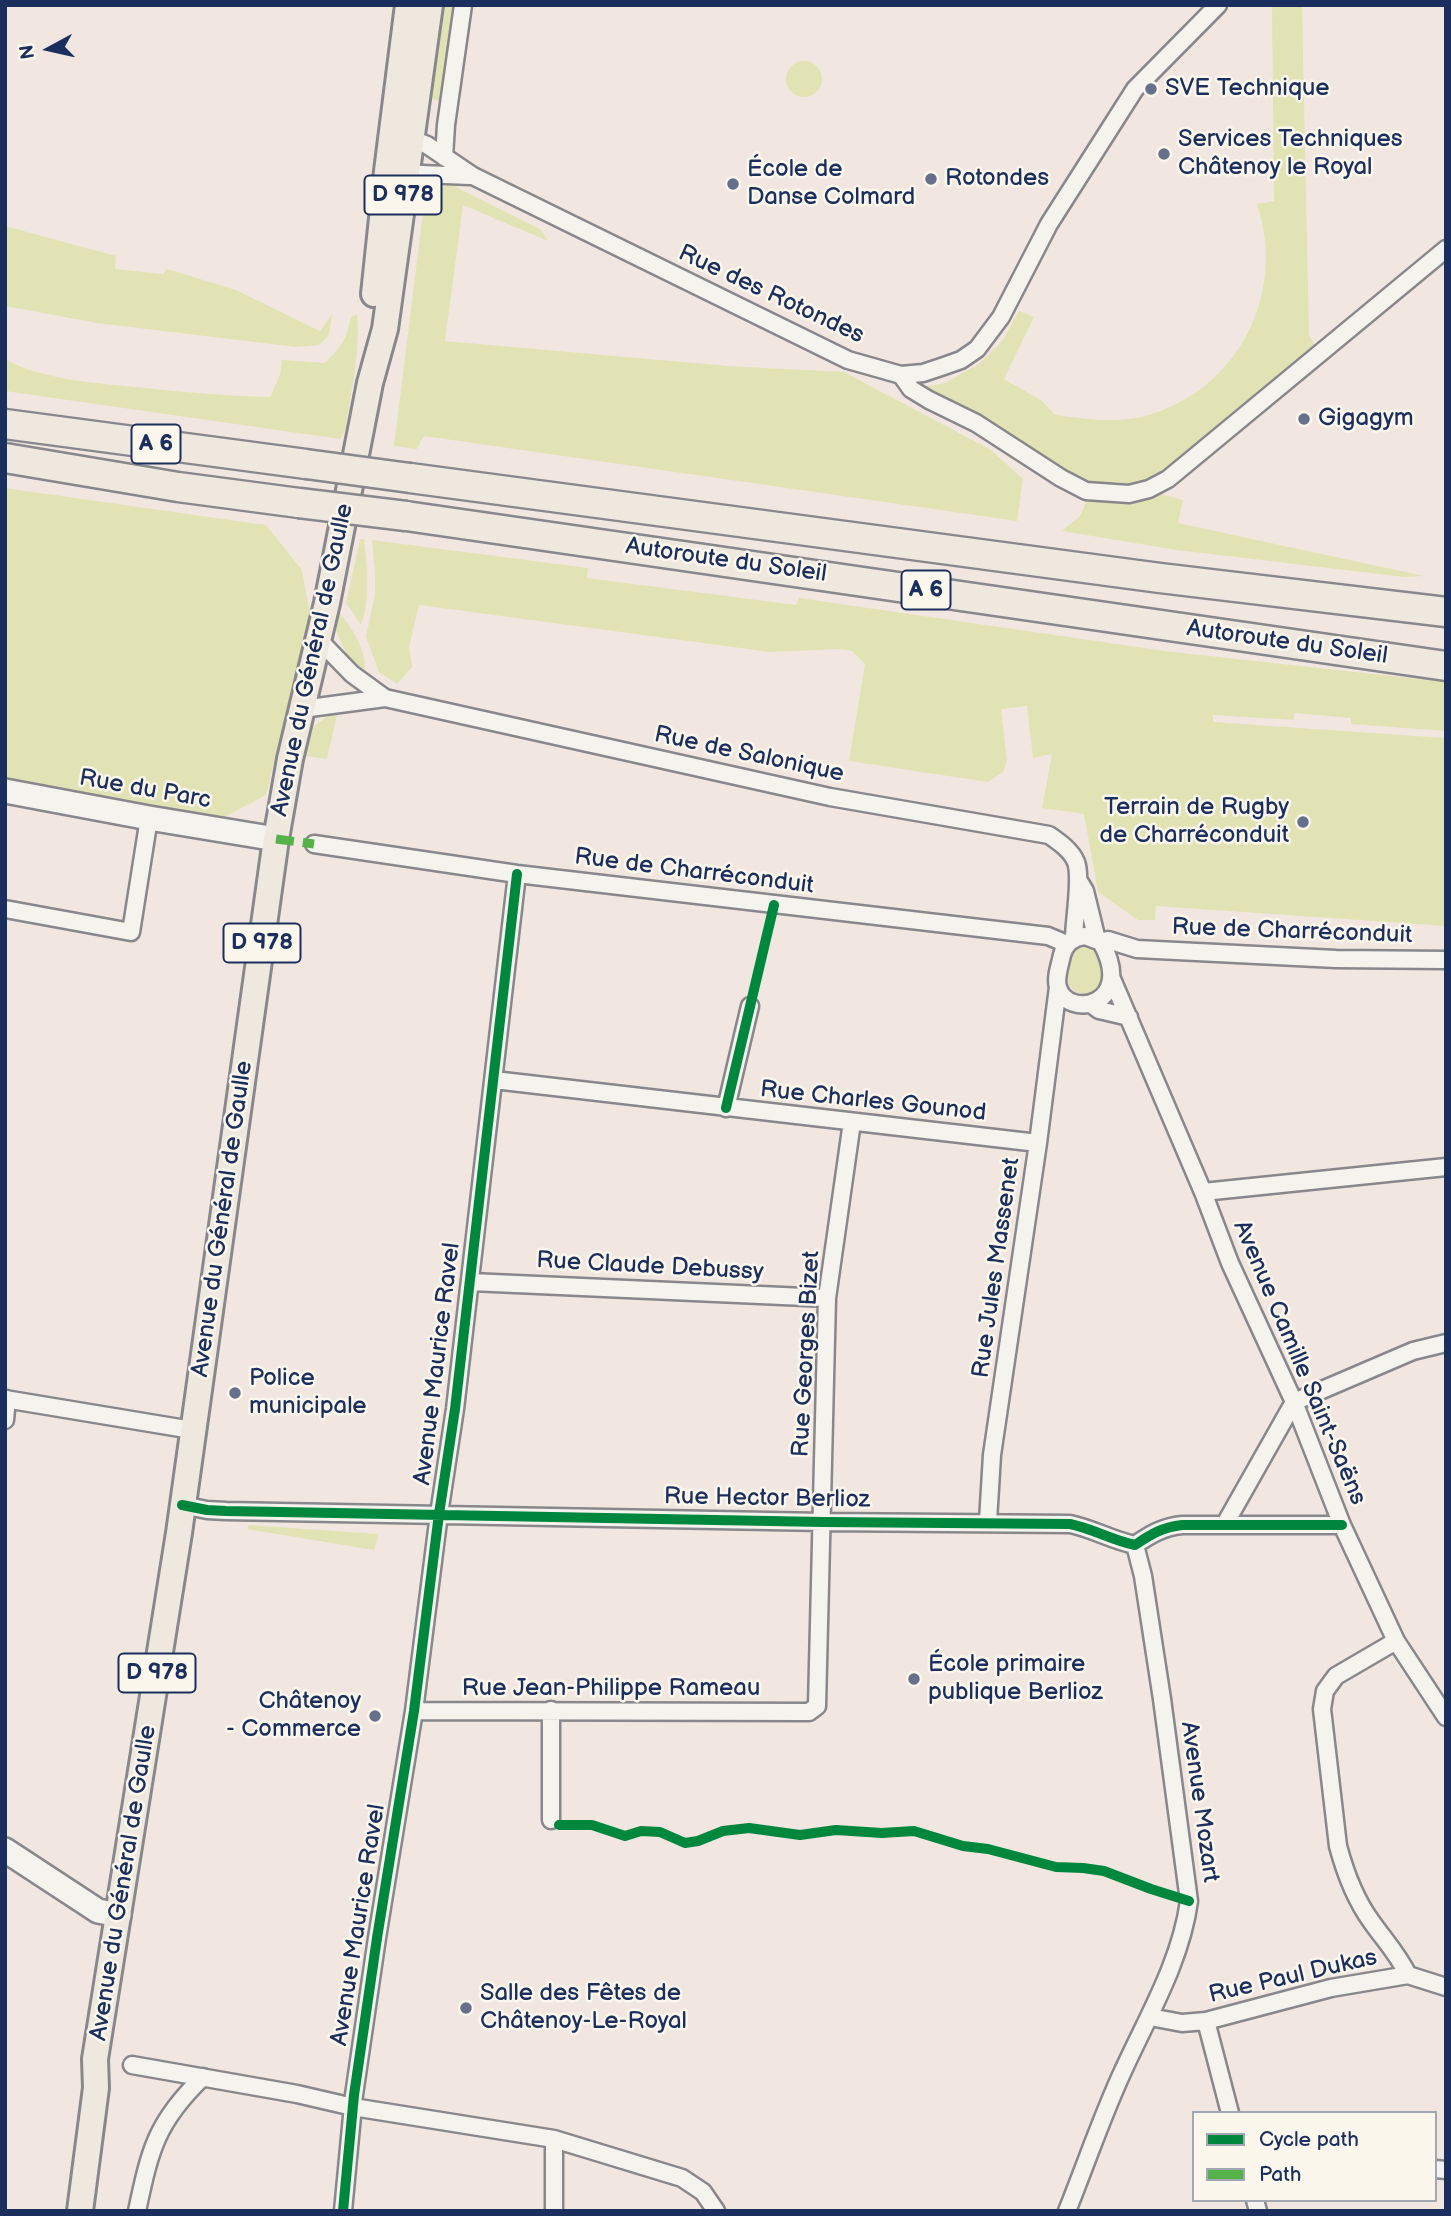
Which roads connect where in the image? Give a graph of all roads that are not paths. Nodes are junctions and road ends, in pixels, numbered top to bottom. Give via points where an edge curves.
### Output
1 (408, 5) edge
2 (430, 5) edge
3 (463, 5) edge
4 (1217, 5) edge
5 (412, 139) junction
6 (444, 157) junction
7 (394, 166) junction
8 (473, 176) junction
9 (1446, 249) edge
10 (901, 375) junction
11 (5, 424) edge
12 (5, 458) edge
13 (1446, 612) edge
14 (319, 640) junction
15 (1446, 666) edge
16 (352, 674) junction
17 (385, 698) junction
18 (345, 703) junction
19 (302, 709) junction
20 (5, 792) edge
21 (149, 818) junction
22 (276, 839) junction
23 (314, 844) dead end
24 (517, 874) junction
25 (1079, 881) junction
26 (5, 909) edge
27 (1071, 941) junction
28 (1099, 941) junction
29 (1137, 949) junction
30 (1446, 960) edge
31 (1111, 972) junction
32 (1058, 987) junction
33 (1084, 1004) junction
34 (750, 1006) dead end
35 (1129, 1017) junction
36 (1055, 1021) junction
37 (494, 1080) junction
38 (726, 1108) junction
39 (852, 1122) junction
40 (1038, 1143) junction
41 (1446, 1167) edge
42 (1203, 1192) junction
43 (471, 1282) junction
44 (827, 1298) junction
45 (1446, 1343) edge
46 (6, 1399) edge
47 (1294, 1402) junction
48 (5, 1420) edge
49 (192, 1430) junction
50 (182, 1505) junction
51 (439, 1514) junction
52 (822, 1521) junction
53 (988, 1521) junction
54 (1225, 1524) junction
55 (1342, 1525) junction
56 (1135, 1545) junction
57 (1396, 1641) junction
58 (551, 1710) junction
59 (414, 1711) junction
60 (809, 1712) joint
61 (1446, 1717) edge
62 (551, 1820) dead end
63 (5, 1850) edge
64 (119, 1915) junction
65 (1408, 1975) junction
66 (1446, 1987) edge
67 (1150, 2017) junction
68 (1206, 2021) junction
69 (95, 2059) junction
70 (132, 2065) dead end
71 (203, 2077) junction
72 (353, 2107) junction
73 (1229, 2111) edge
74 (554, 2139) junction
75 (64, 2211) edge
76 (80, 2211) edge
77 (137, 2211) edge
78 (343, 2211) edge
79 (554, 2211) edge
80 (716, 2211) edge
81 (1067, 2211) edge

1 - 7 main road, D 978
2 - 5 main road, D 978
3 - 6 street
4 - 10 street, Rue des Rotondes via 1135,89 1049,224 1001,317 977,349 944,366
5 - 6 street, Rue des Rotondes
5 - 7 main road, D 978
6 - 8 street, Rue des Rotondes
7 - 8 street, Rue des Rotondes
7 - 14 main road, Avenue du Général de Gaulle / D 978 via 386,329 370,383
8 - 10 street, Rue des Rotondes via 848,360
9 - 10 street via 1168,479 1129,494 1086,491 1061,478 976,423 911,389
11 - 13 highway, Autoroute du Soleil / A 6, bridge
12 - 15 highway, Autoroute du Soleil / A 6, bridge via 178,487 754,564
14 - 16 street, Rue de Salonique
14 - 19 main road, Avenue du Général de Gaulle / D 978
16 - 17 street, Rue de Salonique
16 - 18 street
17 - 18 street, Rue de Salonique
17 - 25 street, Rue de Salonique via 830,797 1049,835 1066,847 1076,862
18 - 19 street, Rue de Salonique
19 - 22 main road, Avenue du Général de Gaulle / D 978
20 - 21 street, Rue du Parc
21 - 22 street, Rue du Parc
21 - 26 street via 131,932
22 - 49 main road, Avenue du Général de Gaulle / D 978
23 - 24 street, Rue de Charréconduit
24 - 27 street, Rue de Charréconduit
24 - 37 street, Avenue Maurice Ravel
25 - 27 street, Rue de Salonique
25 - 28 street, Rue de Salonique
27 - 28 street via 1085,936
27 - 32 street via 1060,967
28 - 29 street, Rue de Charréconduit
28 - 31 street
29 - 30 street, Rue de Charréconduit
29 - 31 street, Rue de Charréconduit
31 - 33 street via 1104,995
31 - 35 street, Avenue Camille Saint-Saëns
32 - 33 street via 1063,997
32 - 36 street, Rue Jules Massenet
33 - 35 street
33 - 36 street
34 - 38 street
35 - 42 street, Avenue Camille Saint-Saëns
36 - 40 street, Rue Jules Massenet
37 - 38 street, Rue Charles Gounod
37 - 43 street, Avenue Maurice Ravel
38 - 39 street, Rue Charles Gounod
39 - 40 street, Rue Charles Gounod
39 - 44 street, Rue Georges Bizet
40 - 53 street, Rue Jules Massenet via 992,1455
41 - 42 street
42 - 47 street, Avenue Camille Saint-Saëns
43 - 44 street, Rue Claude Debussy
43 - 51 street, Avenue Maurice Ravel
44 - 52 street, Rue Georges Bizet
45 - 47 street via 1413,1351
46 - 48 street
46 - 49 street
47 - 54 street
47 - 55 street, Avenue Camille Saint-Saëns
49 - 50 main road, Avenue du Général de Gaulle / D 978
50 - 51 street, Rue Hector Berlioz via 207,1510
50 - 64 main road, Avenue du Général de Gaulle / D 978
51 - 52 street, Rue Hector Berlioz
51 - 59 street, Avenue Maurice Ravel
52 - 53 street, Rue Hector Berlioz
52 - 60 street, Rue Georges Bizet via 817,1706
53 - 56 street, Rue Hector Berlioz via 1070,1524
54 - 55 street
54 - 56 street via 1166,1527
55 - 57 street, Avenue Camille Saint-Saëns
56 - 67 street, Avenue Mozart via 1189,1901 1180,1942
57 - 61 street, Avenue Camille Saint-Saëns
57 - 65 street via 1336,1676 1325,1691 1322,1709 1344,1868 1370,1919 1398,1954
58 - 59 street, Rue Jean-Philippe Rameau
58 - 60 street, Rue Jean-Philippe Rameau
58 - 62 street
59 - 72 street, Avenue Maurice Ravel
63 - 64 street via 98,1912
64 - 69 main road, Avenue du Général de Gaulle / D 978
65 - 66 street, Rue Paul Dukas
65 - 68 street, Rue Paul Dukas via 1331,1988
67 - 68 street, Rue Paul Dukas via 1182,2023
67 - 81 street, Avenue Mozart via 1123,2070
68 - 73 street
69 - 75 main road, Avenue du Général de Gaulle / D 978 via 82,2098
69 - 76 main road, Avenue du Général de Gaulle / D 978 via 96,2088
70 - 71 street
71 - 72 street via 300,2087
71 - 77 street via 158,2133
72 - 74 street
72 - 78 street, Avenue Maurice Ravel
74 - 79 street
74 - 80 street via 682,2178 703,2192

